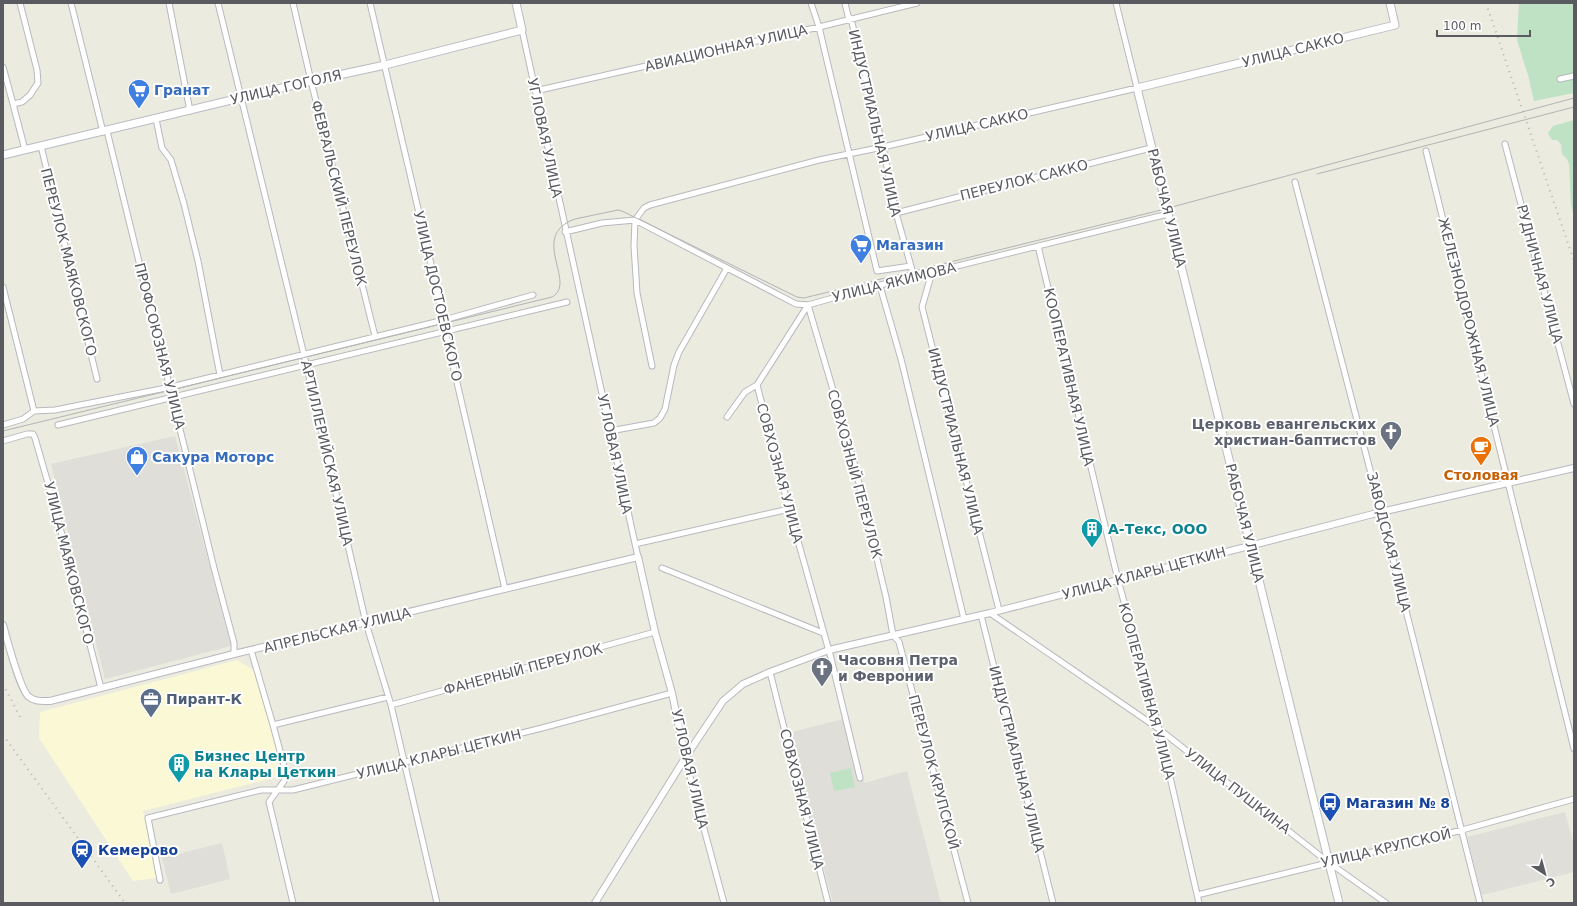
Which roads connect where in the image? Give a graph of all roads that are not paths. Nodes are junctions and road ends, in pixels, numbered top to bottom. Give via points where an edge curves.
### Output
1 (20, 3) edge
2 (70, 3) edge
3 (169, 3) edge
4 (218, 3) edge
5 (293, 3) edge
6 (370, 3) edge
7 (516, 3) edge
8 (811, 3) edge
9 (845, 3) edge
10 (917, 3) edge
11 (1116, 3) edge
12 (1390, 3) edge
13 (851, 19) junction
14 (819, 27) junction
15 (522, 30) junction
16 (385, 65) junction
17 (3, 67) edge
18 (1574, 76) edge
19 (1560, 79) dead end
20 (311, 81) junction
21 (1137, 88) junction
22 (535, 91) junction
23 (241, 98) junction
24 (13, 104) junction
25 (190, 110) junction
26 (156, 119) junction
27 (105, 131) junction
28 (1505, 144) dead end
29 (40, 146) junction
30 (883, 147) junction
31 (1151, 148) junction
32 (25, 150) junction
33 (1426, 151) dead end
34 (849, 154) junction
35 (3, 155) edge
36 (1295, 182) dead end
37 (896, 213) junction
38 (1168, 214) junction
39 (635, 220) junction
40 (565, 232) junction
41 (1038, 246) junction
42 (911, 266) junction
43 (727, 268) junction
44 (932, 272) junction
45 (914, 277) junction
46 (880, 286) junction
47 (3, 287) edge
48 (533, 295) dead end
49 (567, 302) dead end
50 (808, 305) junction
51 (444, 320) junction
52 (445, 331) junction
53 (375, 336) junction
54 (304, 354) junction
55 (306, 365) junction
56 (652, 366) dead end
57 (220, 375) junction
58 (97, 379) dead end
59 (757, 385) junction
60 (171, 388) junction
61 (173, 398) junction
62 (1574, 404) edge
63 (34, 411) junction
64 (727, 417) dead end
65 (3, 425) edge
66 (58, 425) dead end
67 (610, 431) junction
68 (3, 440) edge
69 (1574, 468) edge
70 (1509, 483) junction
71 (789, 509) junction
72 (1381, 512) junction
73 (635, 544) junction
74 (1250, 546) junction
75 (638, 557) junction
76 (662, 568) dead end
77 (1118, 580) junction
78 (505, 589) junction
79 (999, 610) junction
80 (990, 613) junction
81 (981, 615) junction
82 (964, 619) junction
83 (366, 623) junction
84 (3, 625) edge
85 (655, 632) junction
86 (823, 633) junction
87 (893, 635) junction
88 (251, 650) junction
89 (829, 651) junction
90 (234, 654) junction
91 (770, 672) junction
92 (101, 688) junction
93 (672, 693) junction
94 (388, 697) junction
95 (391, 705) junction
96 (273, 725) junction
97 (1159, 730) junction
98 (1574, 749) edge
99 (685, 758) junction
100 (404, 763) junction
101 (860, 778) dead end
102 (278, 790) junction
103 (1574, 799) edge
104 (1462, 830) junction
105 (1328, 862) junction
106 (160, 880) dead end
107 (1197, 895) junction
108 (293, 903) edge
109 (437, 903) edge
110 (595, 903) edge
111 (724, 903) edge
112 (828, 903) edge
113 (968, 903) edge
114 (1053, 903) edge
115 (1199, 903) edge
116 (1339, 903) edge
117 (1386, 903) edge
118 (1480, 903) edge

1 - 24 street via 38,83 22,102
2 - 27 street, ПРОФСОЮЗНАЯ УЛИЦА
3 - 25 street
4 - 23 street, АРТИЛЛЕРИЙСКАЯ УЛИЦА
5 - 20 street, ФЕВРАЛЬСКИЙ ПЕРЕУЛОК
6 - 16 street, УЛИЦА ДОСТОЕВСКОГО
7 - 15 main road, УГЛОВАЯ УЛИЦА
8 - 14 street
9 - 13 street, ИНДУСТРИАЛЬНАЯ УЛИЦА
10 - 13 street, АВИАЦИОННАЯ УЛИЦА
11 - 21 street, РАБОЧАЯ УЛИЦА
12 - 21 main road, УЛИЦА САККО via 1395,25
13 - 14 street, АВИАЦИОННАЯ УЛИЦА
13 - 30 street, ИНДУСТРИАЛЬНАЯ УЛИЦА
14 - 22 street, АВИАЦИОННАЯ УЛИЦА
14 - 34 street
15 - 16 main road, УЛИЦА ГОГОЛЯ
15 - 22 street, УГЛОВАЯ УЛИЦА
16 - 20 main road, УЛИЦА ГОГОЛЯ
16 - 51 street, УЛИЦА ДОСТОЕВСКОГО
17 - 24 street
18 - 19 street
20 - 23 main road, УЛИЦА ГОГОЛЯ
20 - 53 street, ФЕВРАЛЬСКИЙ ПЕРЕУЛОК
21 - 30 street, УЛИЦА САККО
21 - 31 main road, РАБОЧАЯ УЛИЦА
22 - 40 street, УГЛОВАЯ УЛИЦА
23 - 25 main road, УЛИЦА ГОГОЛЯ
23 - 54 street, АРТИЛЛЕРИЙСКАЯ УЛИЦА
24 - 32 street
25 - 26 main road, УЛИЦА ГОГОЛЯ
26 - 27 main road, УЛИЦА ГОГОЛЯ
26 - 57 street via 162,148 172,160 184,204 198,260
27 - 29 main road, УЛИЦА ГОГОЛЯ
27 - 60 street, ПРОФСОЮЗНАЯ УЛИЦА
28 - 62 street, РУДНИЧНАЯ УЛИЦА
29 - 32 main road, УЛИЦА ГОГОЛЯ
29 - 58 street, ПЕРЕУЛОК МАЯКОВСКОГО
30 - 34 street, УЛИЦА САККО
30 - 37 street, ИНДУСТРИАЛЬНАЯ УЛИЦА
31 - 37 street, ПЕРЕУЛОК САККО
31 - 38 main road, РАБОЧАЯ УЛИЦА
32 - 35 main road, УЛИЦА ГОГОЛЯ
33 - 70 street, ЖЕЛЕЗНОДОРОЖНАЯ УЛИЦА
34 - 39 street, УЛИЦА САККО via 650,205 644,208
34 - 42 street via 877,271
36 - 72 street, ЗАВОДСКАЯ УЛИЦА
37 - 42 street, ИНДУСТРИАЛЬНАЯ УЛИЦА
38 - 41 street, УЛИЦА ЯКИМОВА
38 - 74 main road, РАБОЧАЯ УЛИЦА
39 - 40 street via 602,223
39 - 43 street, УЛИЦА ЯКИМОВА
39 - 56 street via 637,293
40 - 67 street, УГЛОВАЯ УЛИЦА
41 - 44 street, УЛИЦА ЯКИМОВА
41 - 77 street, КООПЕРАТИВНАЯ УЛИЦА
42 - 45 street, ИНДУСТРИАЛЬНАЯ УЛИЦА
43 - 50 street, УЛИЦА ЯКИМОВА via 796,304
43 - 67 street via 679,352 665,409 660,418 654,423
44 - 45 street, УЛИЦА ЯКИМОВА
44 - 79 street, ИНДУСТРИАЛЬНАЯ УЛИЦА via 922,307
45 - 46 street, УЛИЦА ЯКИМОВА
46 - 50 street, УЛИЦА ЯКИМОВА
46 - 82 street
47 - 63 street
48 - 51 street
49 - 52 street
50 - 59 street, СОВХОЗНАЯ УЛИЦА
50 - 87 street, СОВХОЗНЫЙ ПЕРЕУЛОК via 853,458
51 - 52 street, УЛИЦА ДОСТОЕВСКОГО
51 - 53 street
52 - 55 street
52 - 78 street, УЛИЦА ДОСТОЕВСКОГО
53 - 54 street
54 - 55 street, АРТИЛЛЕРИЙСКАЯ УЛИЦА
54 - 57 street
55 - 61 street
55 - 83 street, АРТИЛЛЕРИЙСКАЯ УЛИЦА
57 - 60 street
59 - 64 street via 745,392
59 - 71 street, СОВХОЗНАЯ УЛИЦА
60 - 61 street, ПРОФСОЮЗНАЯ УЛИЦА
60 - 63 street via 56,410
61 - 66 street
61 - 90 street, ПРОФСОЮЗНАЯ УЛИЦА via 234,643
63 - 65 street via 23,420
67 - 73 street, УГЛОВАЯ УЛИЦА
68 - 92 street, УЛИЦА МАЯКОВСКОГО via 27,434 33,434 35,438
69 - 70 street, УЛИЦА КЛАРЫ ЦЕТКИН
70 - 72 street, УЛИЦА КЛАРЫ ЦЕТКИН
70 - 98 street, ЖЕЛЕЗНОДОРОЖНАЯ УЛИЦА
71 - 73 street
71 - 86 street, СОВХОЗНАЯ УЛИЦА
72 - 74 street, УЛИЦА КЛАРЫ ЦЕТКИН
72 - 104 street, ЗАВОДСКАЯ УЛИЦА
73 - 75 street, УГЛОВАЯ УЛИЦА
74 - 77 street, УЛИЦА КЛАРЫ ЦЕТКИН
74 - 105 main road, РАБОЧАЯ УЛИЦА
75 - 78 street, АПРЕЛЬСКАЯ УЛИЦА
75 - 85 street, УГЛОВАЯ УЛИЦА
76 - 86 street
77 - 79 street, УЛИЦА КЛАРЫ ЦЕТКИН
77 - 97 street, КООПЕРАТИВНАЯ УЛИЦА
78 - 83 street, АПРЕЛЬСКАЯ УЛИЦА
79 - 80 street, УЛИЦА КЛАРЫ ЦЕТКИН
80 - 81 street, УЛИЦА КЛАРЫ ЦЕТКИН
80 - 97 street, УЛИЦА ПУШКИНА
81 - 82 street, УЛИЦА КЛАРЫ ЦЕТКИН
81 - 114 street, ИНДУСТРИАЛЬНАЯ УЛИЦА
82 - 87 street, УЛИЦА КЛАРЫ ЦЕТКИН
83 - 88 street, АПРЕЛЬСКАЯ УЛИЦА
83 - 94 street, АРТИЛЛЕРИЙСКАЯ УЛИЦА
84 - 92 street, АПРЕЛЬСКАЯ УЛИЦА via 27,696 35,701 50,701
85 - 93 street, УГЛОВАЯ УЛИЦА
85 - 95 street, ФАНЕРНЫЙ ПЕРЕУЛОК
86 - 89 street, СОВХОЗНАЯ УЛИЦА
87 - 89 street, УЛИЦА КЛАРЫ ЦЕТКИН
87 - 113 street, ПЕРЕУЛОК КРУПСКОЙ via 899,642
88 - 90 street, АПРЕЛЬСКАЯ УЛИЦА
88 - 96 street
89 - 91 street, УЛИЦА КЛАРЫ ЦЕТКИН
89 - 101 street, СОВХОЗНАЯ УЛИЦА
90 - 92 street, АПРЕЛЬСКАЯ УЛИЦА
91 - 99 street, УЛИЦА КЛАРЫ ЦЕТКИН via 744,684 723,701
91 - 112 street, СОВХОЗНАЯ УЛИЦА
93 - 99 street, УГЛОВАЯ УЛИЦА
93 - 100 street, УЛИЦА КЛАРЫ ЦЕТКИН
94 - 95 street, АРТИЛЛЕРИЙСКАЯ УЛИЦА
94 - 96 street
95 - 100 street, АРТИЛЛЕРИЙСКАЯ УЛИЦА
96 - 102 street via 287,777
97 - 105 street, УЛИЦА ПУШКИНА
97 - 107 street, КООПЕРАТИВНАЯ УЛИЦА
99 - 110 street, УЛИЦА КЛАРЫ ЦЕТКИН
99 - 111 street, УГЛОВАЯ УЛИЦА
100 - 102 street, УЛИЦА КЛАРЫ ЦЕТКИН via 293,790
100 - 109 street, АРТИЛЛЕРИЙСКАЯ УЛИЦА
102 - 106 street, УЛИЦА КЛАРЫ ЦЕТКИН via 261,790 148,818
102 - 108 street via 269,802
103 - 104 street, УЛИЦА КРУПСКОЙ
104 - 105 street, УЛИЦА КРУПСКОЙ
104 - 118 street, ЗАВОДСКАЯ УЛИЦА
105 - 107 street, УЛИЦА КРУПСКОЙ
105 - 116 main road, РАБОЧАЯ УЛИЦА
105 - 117 street, УЛИЦА ПУШКИНА
107 - 115 street, КООПЕРАТИВНАЯ УЛИЦА

